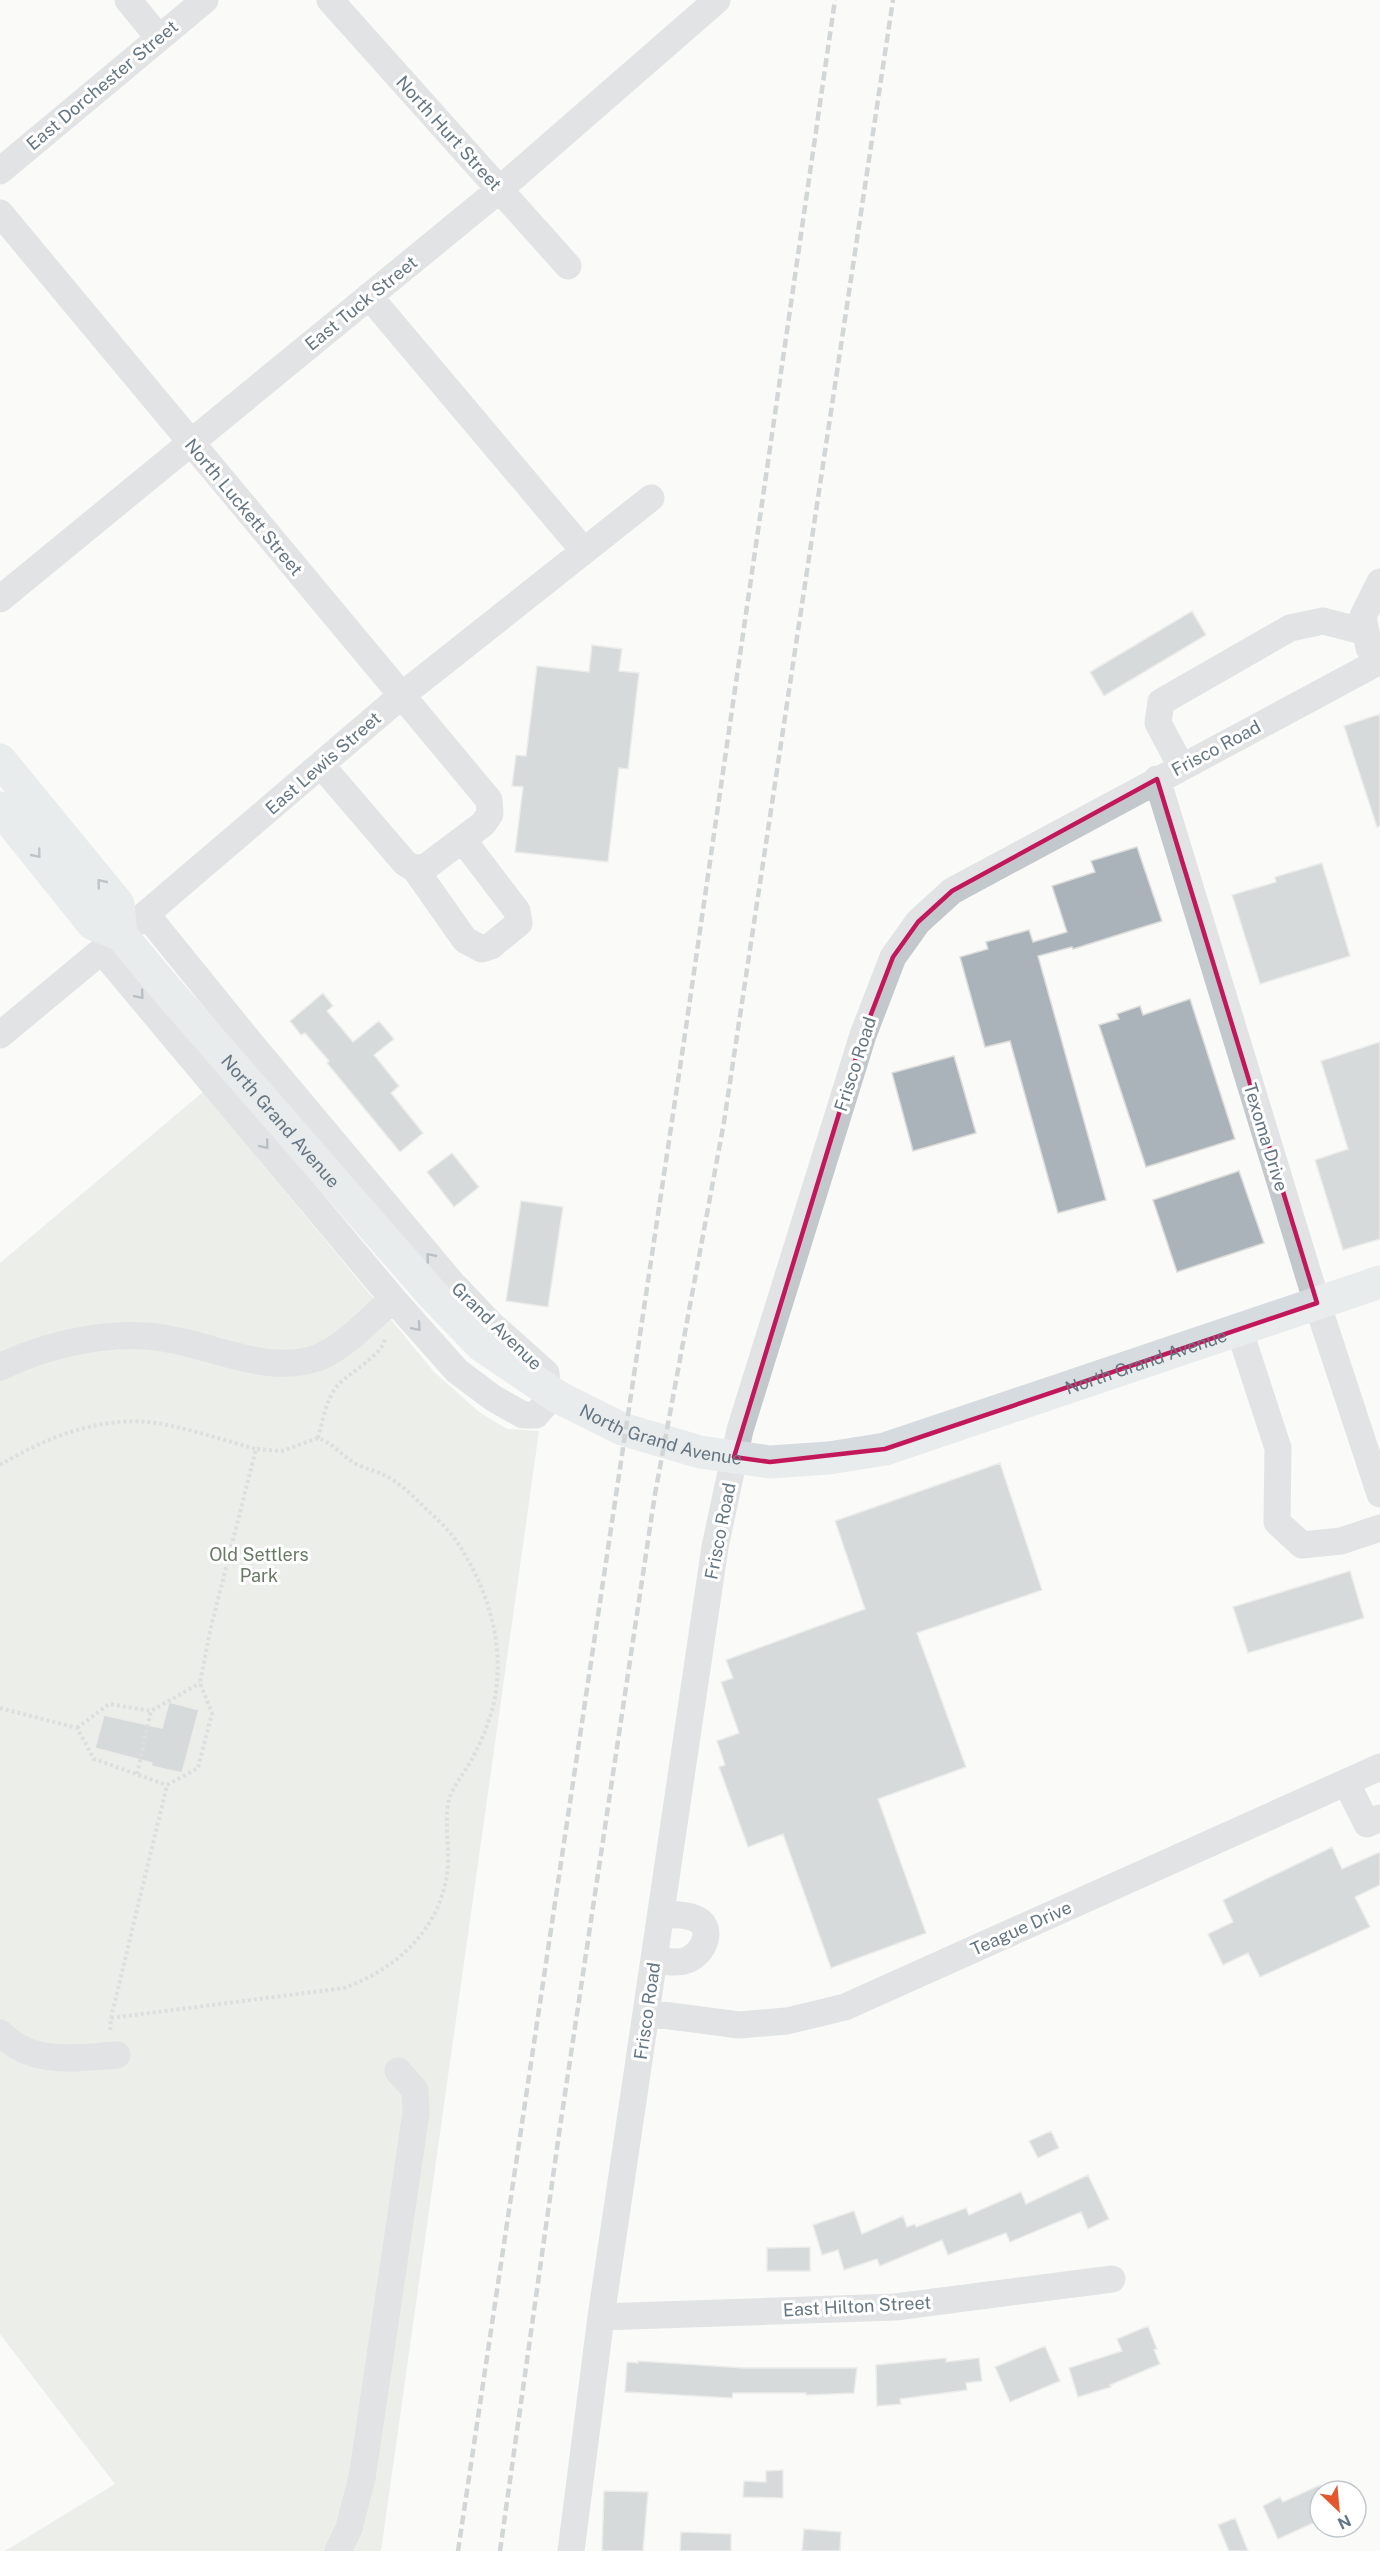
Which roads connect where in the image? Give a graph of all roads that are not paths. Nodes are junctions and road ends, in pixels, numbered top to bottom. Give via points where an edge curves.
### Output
1 (128, 0) edge
2 (204, 0) edge
3 (330, 0) edge
4 (717, 0) edge
5 (159, 38) junction
6 (0, 171) edge
7 (499, 190) junction
8 (0, 213) edge
9 (568, 266) dead end
10 (369, 296) junction
11 (191, 443) junction
12 (651, 498) dead end
13 (584, 551) junction
14 (1380, 582) edge
15 (0, 600) edge
16 (1366, 632) junction
17 (1379, 661) edge
18 (401, 696) junction
19 (0, 760) edge
20 (321, 765) junction
21 (1169, 773) junction
22 (0, 808) edge
23 (463, 840) junction
24 (415, 869) junction
25 (123, 933) junction
26 (0, 1035) edge
27 (1380, 1282) edge
28 (1317, 1303) junction
29 (384, 1307) junction
30 (1239, 1329) junction
31 (0, 1367) edge
32 (1380, 1494) edge
33 (1380, 1528) edge
34 (1380, 1767) edge
35 (1346, 1782) junction
36 (1380, 1818) edge
37 (662, 1914) junction
38 (655, 1960) junction
39 (647, 2013) junction
40 (0, 2033) edge
41 (113, 2046) road end
42 (398, 2071) dead end
43 (1112, 2279) dead end
44 (601, 2317) junction
45 (338, 2551) edge
46 (571, 2551) edge

1 - 5 street
2 - 5 street, East Dorchester Street
3 - 7 street, North Hurt Street
4 - 7 street, East Tuck Street
5 - 6 street, East Dorchester Street
7 - 9 street, North Hurt Street
7 - 10 street, East Tuck Street
8 - 11 street, North Luckett Street
10 - 11 street, East Tuck Street
10 - 13 street
11 - 15 street, East Tuck Street
11 - 18 street, North Luckett Street
12 - 13 street, East Lewis Street
13 - 18 street, East Lewis Street
14 - 16 street via 1363,616
16 - 17 street via 1368,647
16 - 21 street, Texoma Drive via 1323,621 1290,628 1161,702 1158,723
17 - 21 street, Frisco Road
18 - 20 street, East Lewis Street
18 - 23 street, North Luckett Street via 489,800 490,814
25 -> 19 main road via 118,904
20 - 24 street via 405,863
20 - 25 street, East Lewis Street
21 - 28 street, Texoma Drive
21 - 37 street, Frisco Road via 952,891 918,922 893,957 863,1035 740,1430 715,1547
22 -> 25 main road, North Grand Avenue via 93,924
23 - 24 street via 427,867
23 - 24 street via 517,911 519,922 491,946 482,949 465,940
25 - 26 street, East Lewis Street
25 -> 29 street, Grand Avenue
29 -> 25 street, Grand Avenue via 493,1398 523,1415 536,1415 548,1401 546,1373 451,1282 253,1046
25 - 30 main road, North Grand Avenue via 167,990 481,1345 558,1397 622,1429 712,1454 770,1462 885,1449
27 - 28 main road, North Grand Avenue
28 - 30 main road, North Grand Avenue
28 - 32 street, Texoma Drive
29 - 31 street via 339,1346 319,1358 292,1364 270,1364 155,1336 127,1336 53,1348
30 - 33 street via 1278,1448 1278,1522 1302,1545 1341,1541
34 - 35 street, Teague Drive
35 - 36 street via 1367,1824
35 - 39 street, Teague Drive via 845,2007 787,2020 739,2025
37 - 38 street, Frisco Road
37 - 38 street via 696,1918 704,1926 706,1936 704,1947 696,1956 685,1961
38 - 39 street, Frisco Road
39 - 44 street, Frisco Road
40 - 41 street via 23,2052 45,2057 74,2058
42 - 45 street via 415,2090 416,2113 362,2478 349,2528
43 - 44 street, East Hilton Street via 895,2307
44 - 46 street, Frisco Road

